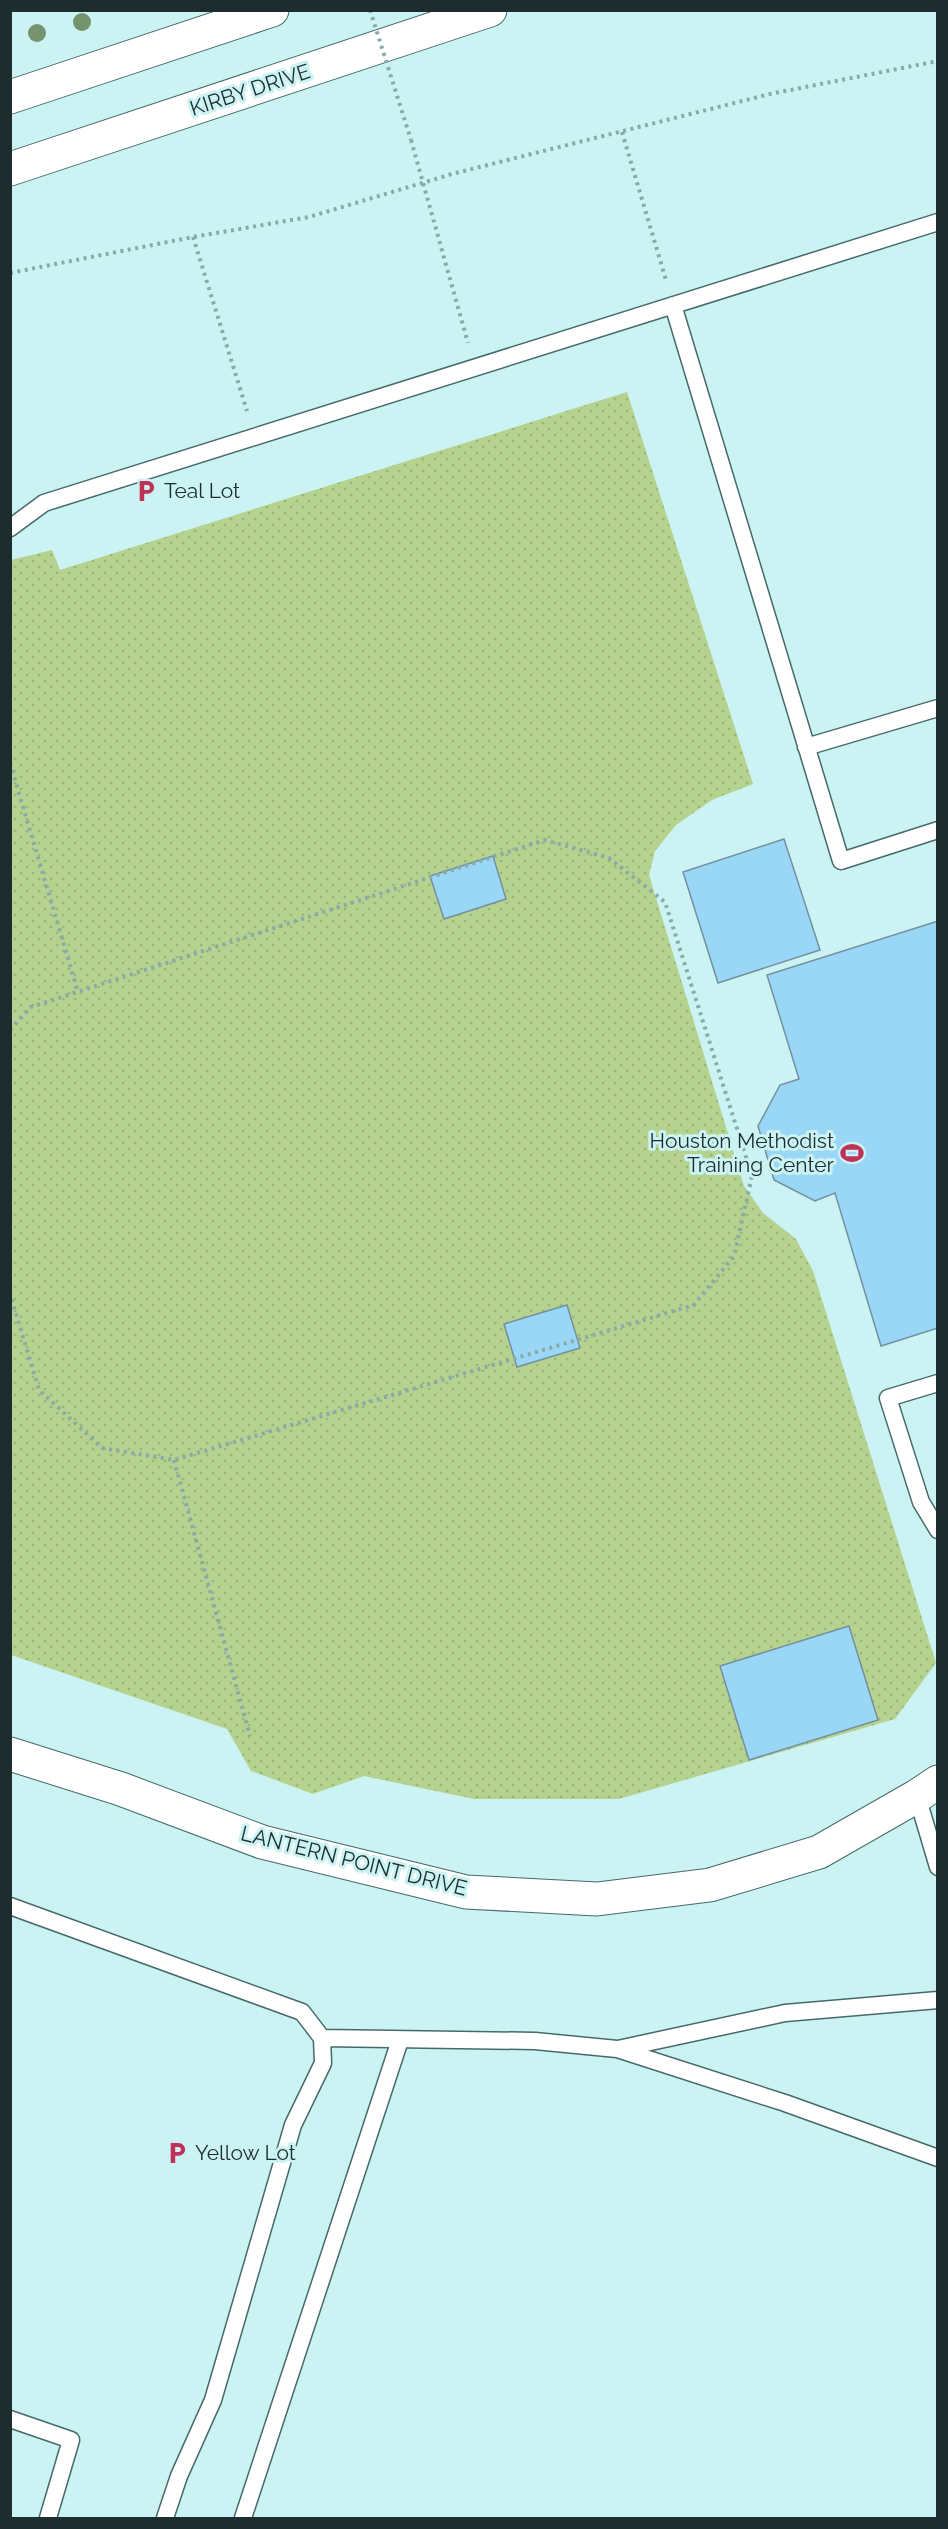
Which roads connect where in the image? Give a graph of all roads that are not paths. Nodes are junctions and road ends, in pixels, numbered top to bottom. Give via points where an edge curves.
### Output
1 (272, 10) edge
2 (490, 10) edge
3 (10, 97) edge
4 (10, 169) edge
5 (938, 222) edge
6 (673, 304) junction
7 (10, 528) edge
8 (938, 708) edge
9 (806, 747) junction
10 (938, 830) edge
11 (938, 1383) edge
12 (929, 1499) edge
13 (938, 1530) edge
14 (10, 1754) edge
15 (927, 1789) edge
16 (938, 1867) edge
17 (10, 1906) edge
18 (938, 2000) edge
19 (322, 2038) junction
20 (400, 2040) junction
21 (617, 2049) junction
22 (938, 2158) edge
23 (10, 2419) edge
24 (48, 2518) edge
25 (165, 2518) edge
26 (243, 2518) edge

1 - 3 street
2 - 4 street, KIRBY DRIVE
5 - 6 lane
6 - 7 lane via 44,503
6 - 9 lane
8 - 9 lane
9 - 10 lane via 841,861
11 - 12 lane via 888,1398
12 - 13 lane
14 - 15 street, LANTERN POINT DRIVE via 121,1789 262,1842 466,1892 597,1899 710,1885 819,1852
15 - 16 lane
17 - 19 lane via 302,2012
18 - 21 lane via 785,2013
19 - 20 lane
19 - 25 lane via 323,2063 293,2125 213,2400
20 - 21 lane via 535,2041
20 - 26 lane
21 - 22 lane
23 - 24 lane via 71,2440

